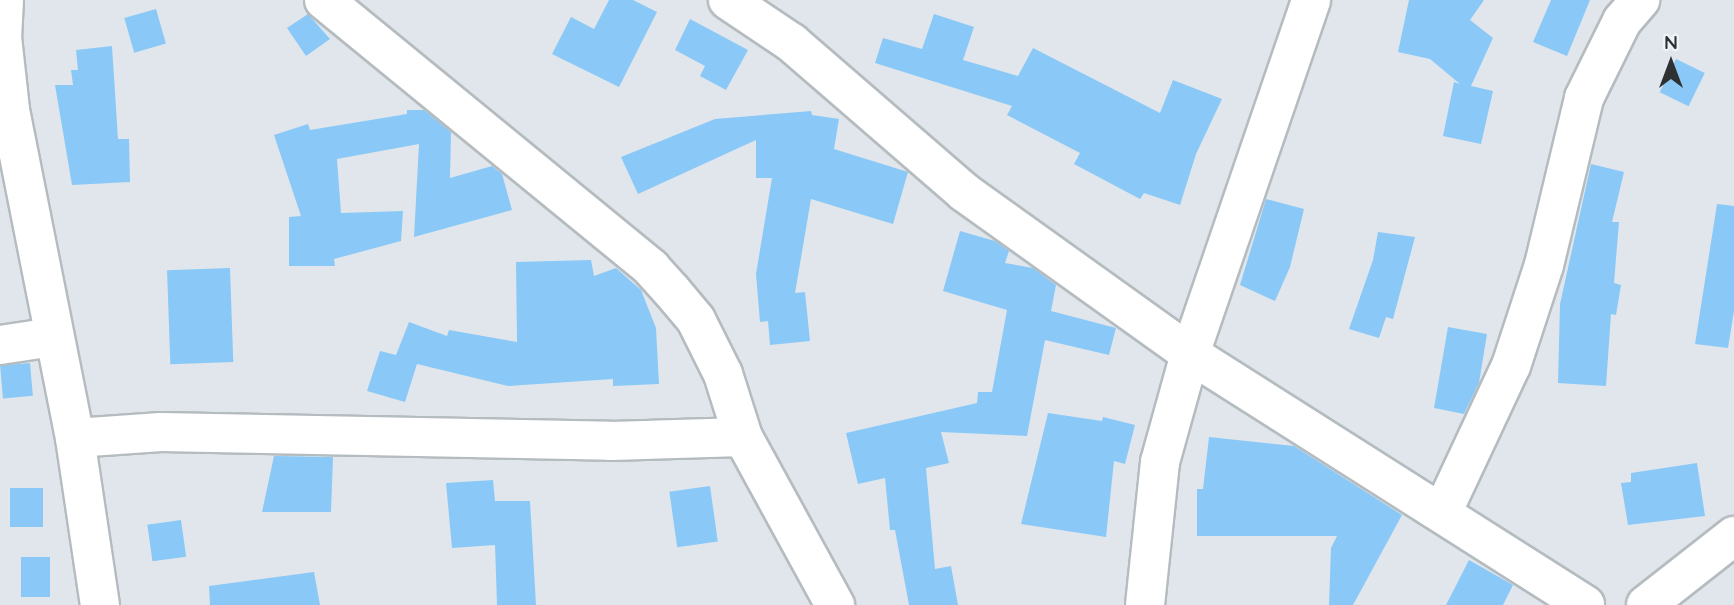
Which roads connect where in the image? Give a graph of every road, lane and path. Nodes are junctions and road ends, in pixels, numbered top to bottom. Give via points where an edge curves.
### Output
1 (4, 0) edge
2 (324, 0) edge
3 (1311, 0) edge
4 (1640, 0) edge
5 (743, 4) edge
6 (5, 111) edge
7 (53, 337) junction
8 (0, 345) edge
9 (1191, 354) junction
10 (743, 437) junction
11 (75, 438) junction
12 (1442, 513) junction
13 (1734, 536) edge
14 (100, 605) edge
15 (835, 605) edge
16 (1145, 605) edge
17 (1585, 605) edge
18 (1646, 605) edge

1 - 6 street
2 - 10 street via 651,268 696,320 723,374
3 - 9 street
4 - 12 street via 1622,20 1584,98 1544,265 1511,366
5 - 9 street via 964,192
6 - 7 street
7 - 8 street
7 - 11 street
9 - 12 street
9 - 16 street via 1160,462
10 - 11 street via 611,441 161,432
10 - 15 street
11 - 14 street
12 - 17 street
13 - 18 street

